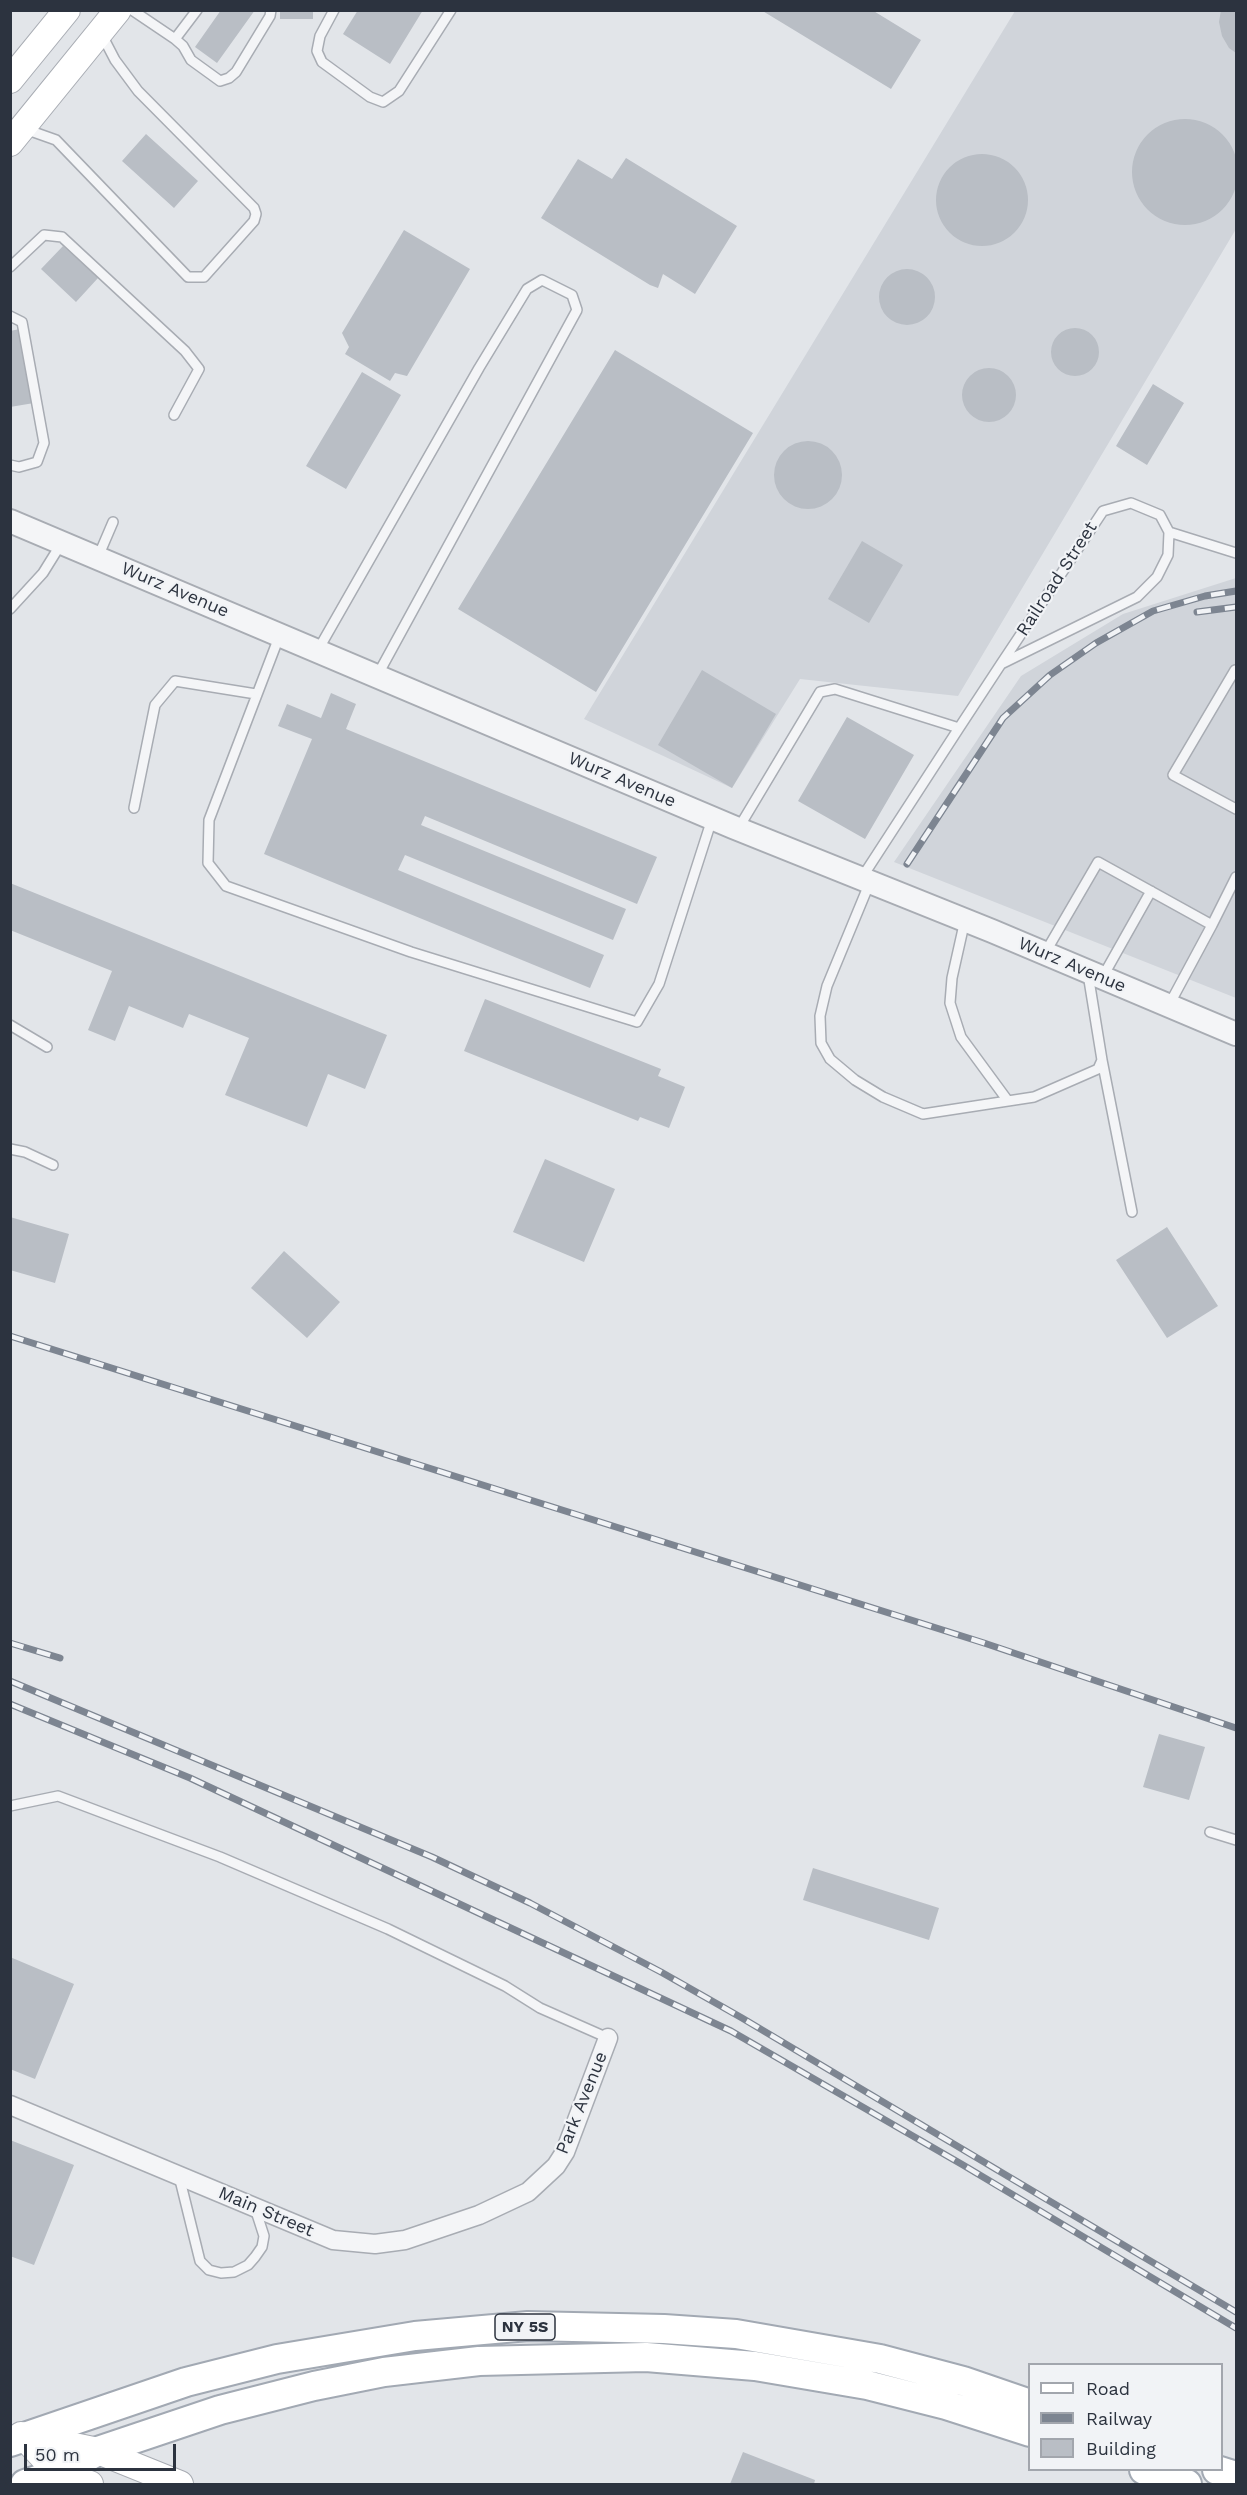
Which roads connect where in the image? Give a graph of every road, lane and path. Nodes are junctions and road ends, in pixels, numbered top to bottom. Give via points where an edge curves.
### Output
1 (66, 10) edge
2 (118, 10) edge
3 (132, 10) edge
4 (197, 10) edge
5 (271, 10) edge
6 (334, 10) edge
7 (451, 10) edge
8 (101, 32) junction
9 (175, 39) junction
10 (10, 80) edge
11 (17, 136) edge
12 (10, 267) edge
13 (10, 316) edge
14 (174, 415) dead end
15 (10, 465) edge
16 (10, 521) edge
17 (113, 522) dead end
18 (1169, 532) junction
19 (62, 542) junction
20 (1236, 553) edge
21 (98, 557) junction
22 (10, 609) edge
23 (280, 634) junction
24 (318, 650) junction
25 (1001, 664) junction
26 (1235, 670) edge
27 (377, 676) junction
28 (256, 694) junction
29 (959, 728) junction
30 (134, 808) dead end
31 (1236, 809) edge
32 (712, 819) junction
33 (738, 829) junction
34 (1236, 877) edge
35 (866, 881) junction
36 (1150, 891) junction
37 (965, 921) junction
38 (1212, 925) junction
39 (1045, 953) junction
40 (1094, 974) junction
41 (1168, 1006) junction
42 (10, 1025) edge
43 (1236, 1034) edge
44 (47, 1047) dead end
45 (1102, 1060) junction
46 (1008, 1101) junction
47 (10, 1149) edge
48 (53, 1165) dead end
49 (1132, 1212) dead end
50 (10, 1806) edge
51 (1210, 1832) dead end
52 (1236, 1840) edge
53 (608, 2038) joint
54 (10, 2105) edge
55 (179, 2176) junction
56 (528, 2192) joint
57 (255, 2207) junction
58 (1028, 2404) edge
59 (1028, 2432) edge
60 (15, 2437) edge
61 (98, 2451) junction
62 (1150, 2471) edge
63 (1222, 2471) edge
64 (58, 2473) junction
65 (1236, 2476) edge
66 (26, 2484) edge
67 (90, 2484) edge
68 (180, 2484) edge
69 (1187, 2484) edge

1 - 10 main road
2 - 8 main road
3 - 9 lane
4 - 9 lane
5 - 9 lane via 236,72 220,81 200,69
6 - 7 lane via 320,36 317,51 322,62 383,102 399,91
8 - 11 main road
8 - 11 lane via 115,60 138,91 254,208 254,221 204,277 188,277 56,140
12 - 14 lane via 44,235 62,237 200,369
13 - 15 lane via 22,322 44,443 38,462
16 - 19 street, Wurz Avenue
17 - 21 lane
18 - 20 lane
18 - 25 lane, Railroad Street via 1168,555 1161,570 1137,597
18 - 25 lane, Railroad Street via 1160,515 1131,503 1103,511
19 - 21 street, Wurz Avenue
19 - 22 lane via 43,573
21 - 23 street, Wurz Avenue
23 - 24 street, Wurz Avenue
23 - 28 lane
24 - 27 street, Wurz Avenue
24 - 27 lane via 479,368 527,290 542,280 572,295 577,310
25 - 29 lane, Railroad Street
26 - 31 lane via 1173,775
27 - 32 street, Wurz Avenue
28 - 30 lane via 175,681 155,705
28 - 32 lane via 209,820 208,863 226,886 411,952 638,1022 659,984
29 - 33 lane via 835,689 820,692
29 - 35 lane, Railroad Street
32 - 33 street, Wurz Avenue
33 - 35 street, Wurz Avenue
34 - 38 lane
35 - 37 street, Wurz Avenue
35 - 46 lane, Railroad Street via 827,986 820,1016 821,1043 830,1059 883,1097 923,1114
36 - 38 lane
36 - 39 lane via 1098,862
36 - 40 lane
37 - 39 street, Wurz Avenue
37 - 46 lane via 950,1003 961,1037
38 - 41 lane
39 - 40 street, Wurz Avenue
40 - 41 street, Wurz Avenue
40 - 45 lane
41 - 43 street, Wurz Avenue
42 - 44 lane
45 - 46 lane, Railroad Street via 1098,1069 1034,1097
45 - 49 lane
47 - 48 lane
50 - 53 lane via 58,1796 220,1857 388,1929 505,1986 540,2008
51 - 52 lane
53 - 56 street, Park Avenue via 565,2152
54 - 55 street, Main Street
55 - 57 street, Main Street
55 - 57 lane via 201,2260 209,2270 234,2272 255,2258 264,2236
56 - 57 street, Main Street via 468,2219 405,2240 375,2244 333,2240
58 - 60 main road, NY 5S via 880,2359 736,2334 664,2328 528,2326 414,2336 277,2359 186,2382
59 - 61 main road, NY 5S via 867,2385 755,2366 646,2357 526,2359 384,2372 314,2386 211,2413
60 - 61 main road
60 - 64 main road
61 - 64 main road, NY 5S
61 - 68 main road
62 - 69 main road
63 - 65 main road
64 - 66 main road, NY 5S
64 - 67 main road

